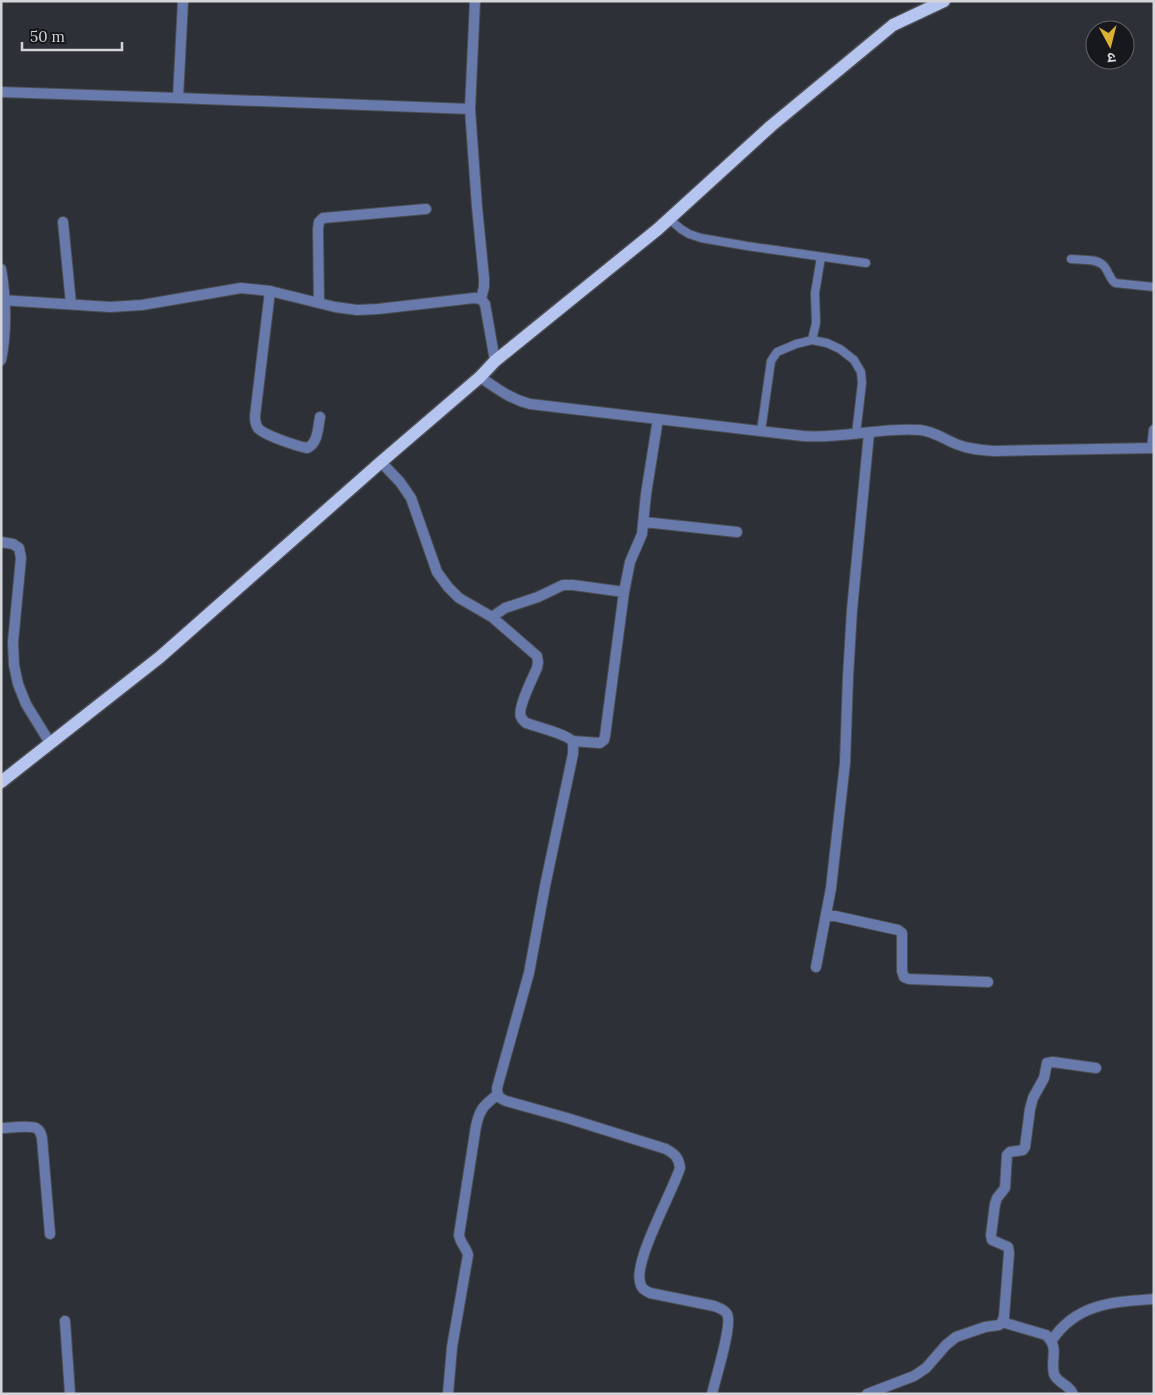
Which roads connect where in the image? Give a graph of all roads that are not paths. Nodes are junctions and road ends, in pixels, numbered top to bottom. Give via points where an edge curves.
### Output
1 (183, 1) edge
2 (475, 1) edge
3 (944, 1) edge
4 (1, 92) edge
5 (178, 98) junction
6 (470, 110) junction
7 (426, 209) dead end
8 (669, 219) junction
9 (63, 222) dead end
10 (820, 257) junction
11 (1071, 259) dead end
12 (866, 263) dead end
13 (1, 268) edge
14 (1154, 287) edge
15 (270, 291) junction
16 (481, 299) junction
17 (3, 300) edge
18 (319, 303) junction
19 (71, 304) junction
20 (812, 340) junction
21 (1, 360) edge
22 (495, 361) junction
23 (480, 377) junction
24 (320, 417) dead end
25 (658, 418) junction
26 (761, 430) junction
27 (1154, 430) edge
28 (869, 433) junction
29 (856, 434) junction
30 (1153, 448) edge
31 (381, 462) junction
32 (644, 522) junction
33 (737, 532) dead end
34 (1, 542) edge
35 (624, 592) junction
36 (492, 618) junction
37 (572, 741) junction
38 (50, 743) junction
39 (2, 783) edge
40 (826, 914) junction
41 (816, 967) dead end
42 (988, 982) dead end
43 (1096, 1068) dead end
44 (497, 1094) junction
45 (1, 1128) edge
46 (50, 1234) dead end
47 (1154, 1300) edge
48 (65, 1321) dead end
49 (1002, 1322) junction
50 (1052, 1340) junction
51 (70, 1394) edge
52 (448, 1394) edge
53 (712, 1394) edge
54 (867, 1394) edge
55 (1073, 1394) edge

1 - 5 street
2 - 6 street
3 - 8 main road via 892,25 771,126
4 - 5 street
5 - 6 street
6 - 16 street via 484,278
7 - 18 street via 323,218 318,229
8 - 10 lane via 689,234 701,238
8 - 22 main road
9 - 19 street
10 - 12 lane
10 - 20 lane
11 - 14 lane via 1099,263 1115,283
13 - 17 street
15 - 18 street
15 - 19 street via 241,288 142,305
15 - 24 street via 256,425 266,433 307,448 315,442
16 - 18 street via 357,310
16 - 22 street via 485,304
17 - 19 street
17 - 21 street
20 - 26 lane via 776,352 771,361
20 - 29 lane via 840,349 854,360 861,372
22 - 23 main road
23 - 25 street via 509,397 524,402
23 - 31 main road
25 - 26 street
25 - 32 street
26 - 29 street via 821,438
27 - 30 street
28 - 29 street
28 - 30 street via 922,430 975,450
28 - 40 street via 852,610 845,764
31 - 36 street via 411,498 438,572 448,587
31 - 38 main road via 160,657
32 - 33 street
32 - 35 street
34 - 38 street via 19,548 21,558 13,642 18,684 26,704
35 - 36 street via 563,585 505,608
35 - 37 street via 604,740 600,743
36 - 37 street via 537,656 537,668 521,707 521,719
37 - 44 street via 573,754 529,973
38 - 39 main road
40 - 41 street
40 - 42 street via 902,933 904,977
43 - 49 street via 1047,1063 1030,1109 1025,1147 1007,1155 1005,1188 996,1198 991,1235 992,1240 1008,1247 1009,1253
44 - 52 street via 479,1113 476,1126 459,1235 468,1255 452,1347
44 - 53 street via 500,1099 675,1154 680,1168 641,1263 640,1284 643,1290 714,1306 728,1315
45 - 46 street via 28,1127 37,1128 40,1132
47 - 50 street via 1121,1301 1093,1308 1064,1324
48 - 51 street
49 - 50 street via 1046,1335
49 - 54 street via 956,1337 914,1376
50 - 55 street via 1054,1375

